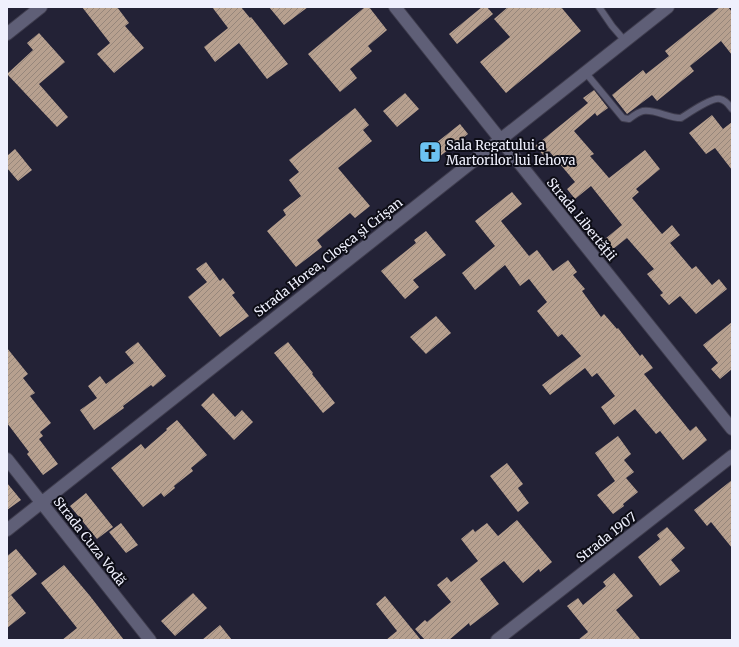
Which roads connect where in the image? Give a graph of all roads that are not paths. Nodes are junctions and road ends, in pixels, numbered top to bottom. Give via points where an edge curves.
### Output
1 (42, 7) edge
2 (395, 7) edge
3 (599, 7) edge
4 (668, 7) edge
5 (7, 34) edge
6 (625, 41) junction
7 (585, 72) junction
8 (732, 109) edge
9 (500, 139) junction
10 (732, 428) edge
11 (732, 456) edge
12 (7, 459) edge
13 (41, 502) junction
14 (7, 530) edge
15 (150, 640) edge
16 (497, 640) edge

1 - 5 street
2 - 9 street, Strada Libertății
3 - 6 lane
4 - 6 street, Strada Horea, Cloşca şi Crişan
6 - 7 street, Strada Horea, Cloşca şi Crişan
7 - 8 lane via 622,118 629,119 641,111 648,110 681,118 719,98
7 - 9 street, Strada Horea, Cloşca şi Crişan
9 - 10 street, Strada Libertății
9 - 13 street, Strada Horea, Cloşca şi Crişan
11 - 16 street, Strada 1907
12 - 13 street, Strada Cuza Vodă
13 - 14 street, Strada Horea, Cloşca şi Crişan
13 - 15 street, Strada Cuza Vodă

